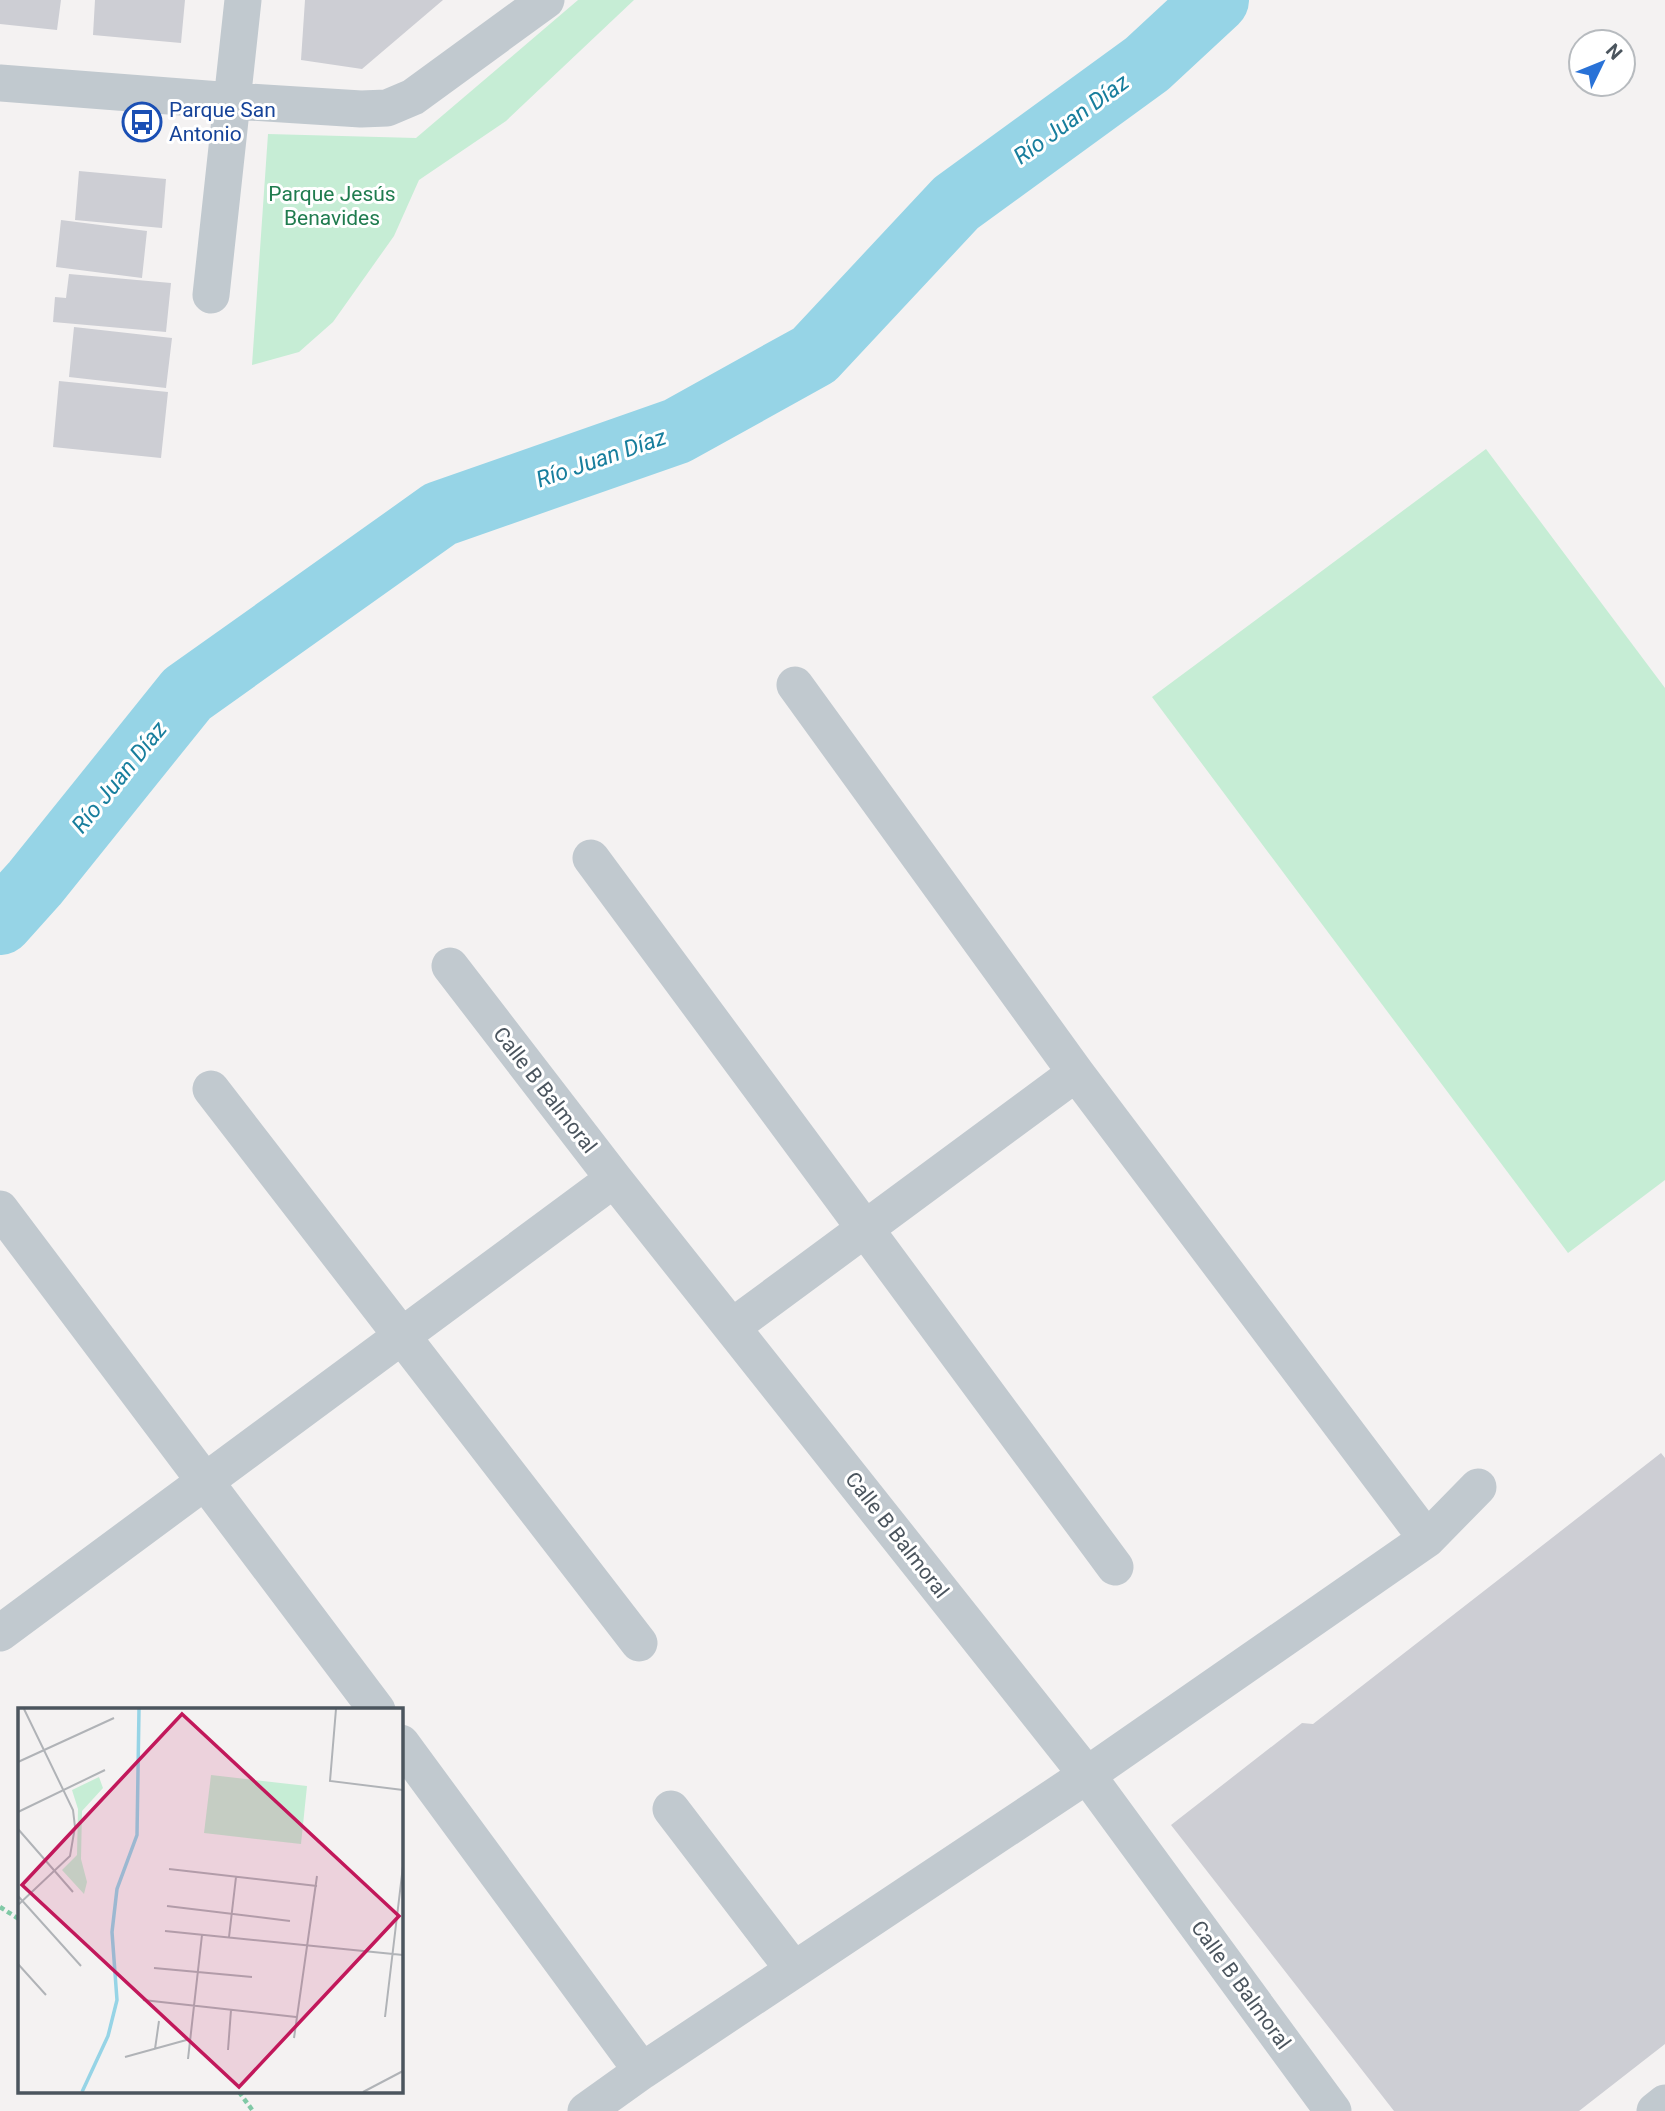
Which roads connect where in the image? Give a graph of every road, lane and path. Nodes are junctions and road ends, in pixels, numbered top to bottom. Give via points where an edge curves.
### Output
1 (243, 0) edge
2 (545, 0) edge
3 (0, 83) edge
4 (233, 101) junction
5 (211, 295) dead end
6 (795, 685) dead end
7 (592, 858) dead end
8 (450, 967) dead end
9 (1076, 1073) junction
10 (211, 1089) dead end
11 (614, 1179) junction
12 (0, 1209) edge
13 (863, 1228) junction
14 (732, 1327) junction
15 (401, 1337) junction
16 (204, 1482) junction
17 (1478, 1487) dead end
18 (1427, 1539) junction
19 (1115, 1567) dead end
20 (5, 1623) edge
21 (639, 1643) dead end
22 (362, 1705) edge
23 (402, 1744) edge
24 (1087, 1775) junction
25 (671, 1809) dead end
26 (0, 1907) edge
27 (18, 1918) edge
28 (794, 1970) junction
29 (642, 2071) junction
30 (240, 2094) edge
31 (1665, 2103) edge
32 (253, 2111) edge
33 (586, 2111) edge
34 (1333, 2111) edge
35 (1655, 2111) edge

1 - 4 street
2 - 4 street via 397,106 361,109
3 - 4 street
4 - 5 street
6 - 9 street
7 - 13 street
8 - 11 street, Calle B Balmoral
9 - 13 street
9 - 18 street
10 - 15 street
11 - 14 street, Calle B Balmoral
11 - 15 street
12 - 16 street
13 - 14 street
13 - 19 street
14 - 24 street, Calle B Balmoral
15 - 16 street
15 - 21 street
16 - 20 street
16 - 22 street
17 - 18 street
18 - 24 street
23 - 29 street
24 - 28 street
24 - 34 street, Calle B Balmoral
25 - 28 street
26 - 27 path
28 - 29 street
29 - 33 street
30 - 32 path
31 - 35 street

